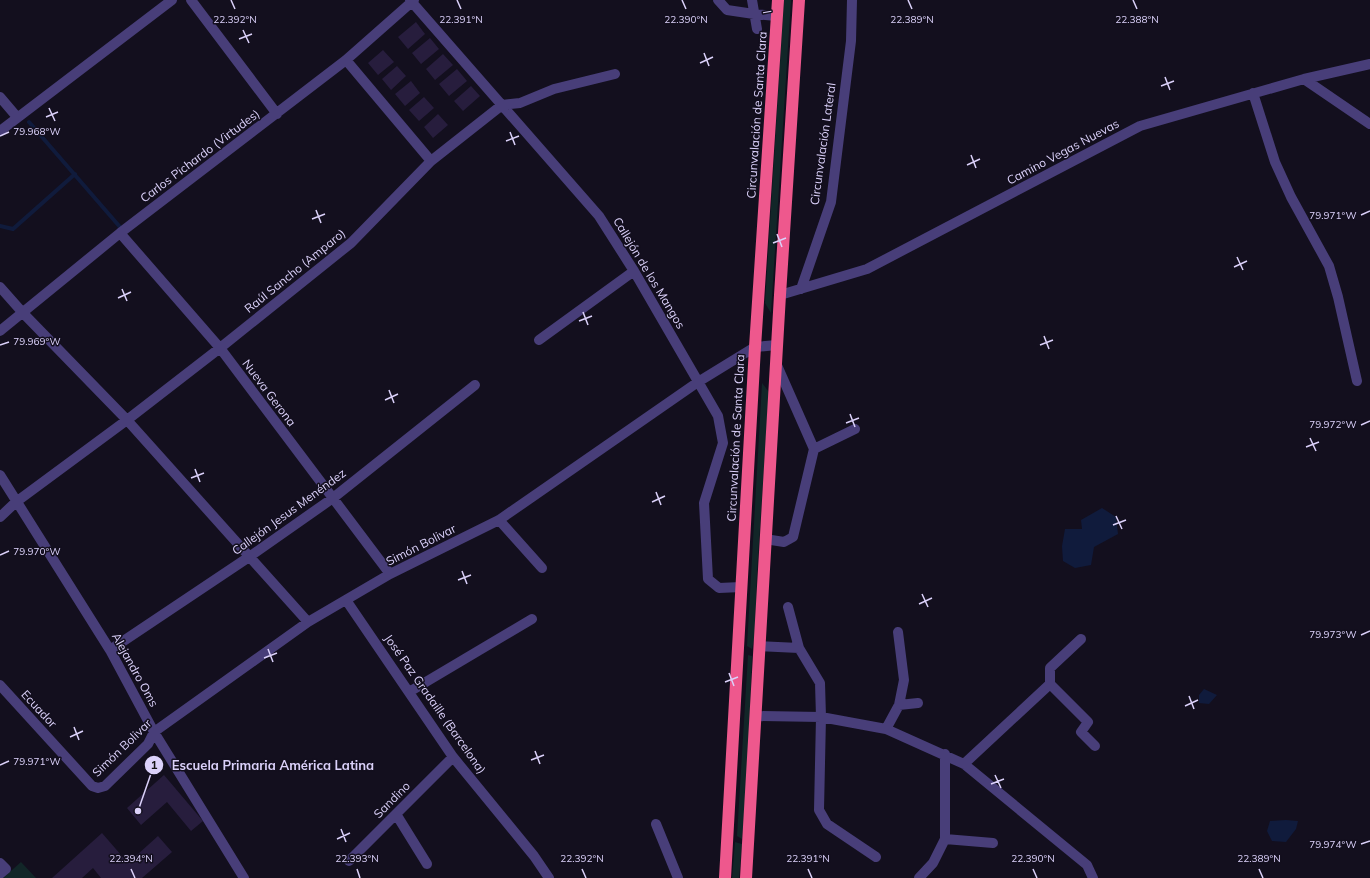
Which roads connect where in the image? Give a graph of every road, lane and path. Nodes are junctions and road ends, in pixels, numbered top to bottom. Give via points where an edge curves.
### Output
1 (172, 0) edge
2 (191, 0) edge
3 (718, 0) edge
4 (752, 0) edge
5 (778, 0) edge
6 (799, 0) edge
7 (852, 0) edge
8 (412, 1) edge
9 (754, 14) junction
10 (778, 16) junction
11 (757, 29) dead end
12 (346, 60) junction
13 (1370, 64) edge
14 (615, 74) dead end
15 (1304, 79) junction
16 (1253, 93) junction
17 (0, 97) edge
18 (502, 105) junction
19 (277, 114) junction
20 (17, 117) junction
21 (1370, 124) edge
22 (0, 131) edge
23 (431, 161) junction
24 (120, 233) junction
25 (634, 272) junction
26 (0, 287) edge
27 (801, 289) junction
28 (780, 295) junction
29 (23, 312) junction
30 (0, 331) edge
31 (539, 340) dead end
32 (777, 345) junction
33 (755, 347) junction
34 (220, 348) junction
35 (776, 361) junction
36 (1357, 381) dead end
37 (698, 382) junction
38 (475, 385) dead end
39 (127, 420) junction
40 (855, 429) dead end
41 (814, 449) junction
42 (0, 476) edge
43 (333, 498) junction
44 (16, 502) junction
45 (0, 517) edge
46 (499, 520) junction
47 (765, 540) junction
48 (249, 557) junction
49 (542, 568) dead end
50 (390, 574) junction
51 (741, 587) junction
52 (346, 600) junction
53 (788, 607) dead end
54 (532, 619) dead end
55 (308, 622) junction
56 (898, 632) dead end
57 (1081, 640) dead end
58 (759, 646) junction
59 (799, 648) junction
60 (110, 650) junction
61 (1050, 684) junction
62 (0, 685) edge
63 (409, 692) junction
64 (918, 703) dead end
65 (899, 705) junction
66 (755, 716) junction
67 (821, 717) junction
68 (886, 729) junction
69 (154, 732) junction
70 (1095, 746) dead end
71 (945, 754) junction
72 (453, 757) junction
73 (964, 764) junction
74 (92, 786) joint
75 (396, 814) junction
76 (656, 824) dead end
77 (945, 839) junction
78 (993, 842) dead end
79 (876, 857) dead end
80 (349, 861) dead end
81 (427, 864) dead end
82 (244, 878) edge
83 (549, 878) edge
84 (678, 878) edge
85 (725, 878) edge
86 (746, 878) edge
87 (919, 878) edge
88 (1093, 878) edge

1 - 20 street
2 - 19 street
3 - 9 street via 727,10
4 - 9 street, I
5 - 10 highway, Circunvalación de Santa Clara
6 - 28 highway
7 - 27 street, Circunvalación Lateral via 851,41 831,202
8 - 12 street, Carlos Pichardo (Virtudes)
8 - 18 street, Callejón de los Mangos
9 - 10 street
9 - 11 street, I
10 - 33 highway, Circunvalación de Santa Clara
12 - 19 street, Carlos Pichardo (Virtudes)
12 - 23 street
13 - 15 street, Camino Vegas Nuevas
14 - 18 street via 554,89 520,103
15 - 16 street, Camino Vegas Nuevas
15 - 21 street
16 - 27 street, Camino Vegas Nuevas via 1140,126 867,268
16 - 36 street via 1275,162 1329,266
17 - 20 street
18 - 23 street, Raúl Sancho (Amparo)
18 - 25 street, Callejón de los Mangos via 599,216
19 - 24 street, Carlos Pichardo (Virtudes)
20 - 22 street
23 - 34 street, Raúl Sancho (Amparo) via 351,243
24 - 29 street, Carlos Pichardo (Virtudes)
24 - 34 street, Nueva Gerona
25 - 31 street
25 - 37 street, Callejón de los Mangos
26 - 29 street
27 - 28 street, Camino Vegas Nuevas
28 - 32 highway
29 - 30 street, Carlos Pichardo (Virtudes)
29 - 39 street
32 - 33 street, Simón Bolivar
32 - 35 highway
33 - 37 street, Simón Bolivar
33 - 51 highway, Circunvalación de Santa Clara
34 - 39 street, Raúl Sancho (Amparo)
34 - 43 street, Nueva Gerona
35 - 41 street
35 - 47 highway
37 - 46 street, Simón Bolivar
37 - 51 street, Callejón de los Mangos via 718,416 723,443 704,503 708,579 719,588
38 - 43 street, Callejón Jesus Menéndez
39 - 44 street, Raúl Sancho (Amparo)
39 - 48 street
40 - 41 street
41 - 47 street via 793,537 784,542
42 - 44 street, Alejandro Oms
43 - 48 street, Callejón Jesus Menéndez
43 - 50 street, Nueva Gerona
44 - 45 street, Raúl Sancho (Amparo)
44 - 60 street, Alejandro Oms
46 - 49 street
46 - 50 street, Simón Bolivar
47 - 58 highway
48 - 55 street
48 - 60 street, Callejón Jesus Menéndez
50 - 52 street, Simón Bolivar
51 - 85 highway, Circunvalación de Santa Clara
52 - 55 street, Simón Bolivar
52 - 63 street, José Paz Gradaille (Barcelona)
53 - 59 street
54 - 63 street
55 - 69 street, Simón Bolivar
56 - 65 street via 904,680
57 - 61 street via 1050,668
58 - 59 street
58 - 66 highway
59 - 67 street via 820,683
60 - 69 street, Alejandro Oms
61 - 70 street via 1088,722 1081,732
61 - 73 street
62 - 74 street, Ecuador
63 - 72 street, José Paz Gradaille (Barcelona)
64 - 65 street
65 - 68 street
66 - 67 street
66 - 86 highway
67 - 68 street
67 - 79 street via 819,810 828,824
68 - 71 street
69 - 74 street, Simón Bolivar via 148,744 104,786
69 - 82 street, Alejandro Oms
71 - 73 street
71 - 77 street
72 - 75 street, Sandino
72 - 83 street, José Paz Gradaille (Barcelona)
73 - 88 street via 1087,865
75 - 80 street, Sandino
75 - 81 street
76 - 84 street
77 - 78 street
77 - 87 street via 933,863

